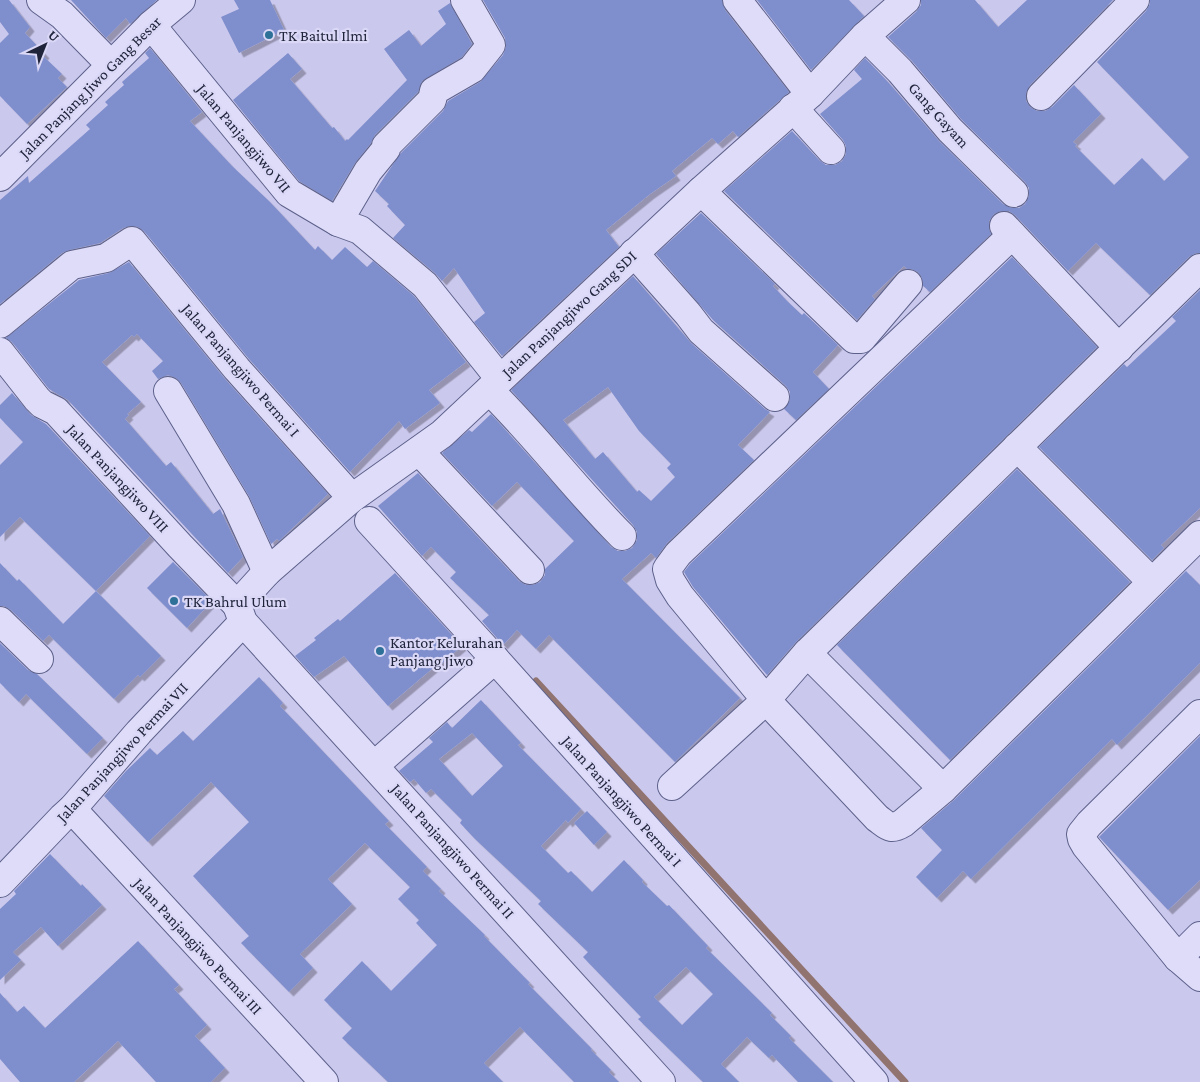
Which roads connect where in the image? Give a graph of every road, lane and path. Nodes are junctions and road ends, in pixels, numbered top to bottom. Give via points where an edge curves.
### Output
1 (41, 0) edge
2 (465, 0) edge
3 (737, 0) edge
4 (906, 0) edge
5 (1135, 0) edge
6 (162, 10) edge
7 (865, 36) junction
8 (111, 65) junction
9 (1041, 96) dead end
10 (802, 101) junction
11 (831, 150) dead end
12 (0, 177) edge
13 (700, 191) junction
14 (1014, 193) dead end
15 (338, 222) junction
16 (634, 253) junction
17 (1200, 268) edge
18 (908, 284) dead end
19 (0, 324) edge
20 (1119, 348) junction
21 (0, 352) edge
22 (494, 385) junction
23 (168, 391) dead end
24 (774, 397) dead end
25 (1017, 447) junction
26 (419, 451) junction
27 (352, 498) junction
28 (369, 521) dead end
29 (1200, 535) edge
30 (622, 536) dead end
31 (530, 570) dead end
32 (267, 572) junction
33 (1152, 582) junction
34 (240, 613) junction
35 (0, 620) edge
36 (807, 653) junction
37 (495, 658) junction
38 (39, 659) dead end
39 (766, 700) junction
40 (1200, 714) edge
41 (375, 765) junction
42 (672, 786) dead end
43 (943, 790) junction
44 (72, 809) junction
45 (0, 883) edge
46 (1200, 936) edge
47 (1178, 958) junction
48 (1200, 977) edge
49 (324, 1082) edge
50 (661, 1082) edge
51 (874, 1082) edge

1 - 8 street via 62,15
2 - 15 street via 491,45 472,68 434,91 432,100 386,146
3 - 10 street
4 - 7 street, Jalan Panjangjiwo Gang SDI
5 - 9 street
6 - 8 street, Jalan Panjang Jiwo Gang Besar
6 - 15 street, Jalan Panjangjiwo VII via 289,193
7 - 10 street, Jalan Panjangjiwo Gang SDI
7 - 14 street, Gang Gayam via 950,130
8 - 12 street, Jalan Panjang Jiwo Gang Besar
10 - 11 street
10 - 13 street, Jalan Panjangjiwo Gang SDI
13 - 16 street, Jalan Panjangjiwo Gang SDI
13 - 18 street via 854,339 863,337
15 - 22 street, Jalan Panjangjiwo VII via 360,230 425,285
16 - 22 street, Jalan Panjangjiwo Gang SDI
16 - 24 street via 701,330
17 - 20 street
19 - 27 street, Jalan Panjangjiwo Permai I via 72,266 106,258 132,240 237,369
20 - 25 street
20 - 39 street via 1008,231 678,554 667,569 670,580
21 - 34 street, Jalan Panjangjiwo VIII via 37,399 56,411
22 - 26 street, Jalan Panjangjiwo Gang SDI
22 - 30 street, Jalan Panjangjiwo VII via 528,430
23 - 32 street via 236,504
25 - 33 street
25 - 36 street
26 - 27 street, Jalan Panjangjiwo Gang SDI
26 - 31 street
27 - 32 street, Jalan Panjangjiwo Gang SDI
28 - 37 street, Jalan Panjangjiwo Permai I
29 - 33 street
32 - 34 street, Jalan Panjangjiwo Gang SDI
33 - 43 street
34 - 41 street, Jalan Panjangjiwo Permai II
34 - 44 street, Jalan Panjangjiwo Permai VII
35 - 38 street
36 - 39 street
36 - 43 street
37 - 41 street
37 - 51 street, Jalan Panjangjiwo Permai I
39 - 42 street
39 - 43 street via 891,828 904,824
40 - 47 street via 1081,834 1086,846
41 - 50 street, Jalan Panjangjiwo Permai II
44 - 45 street, Jalan Panjangjiwo Permai VII
44 - 49 street, Jalan Panjangjiwo Permai III
46 - 47 street
47 - 48 street

